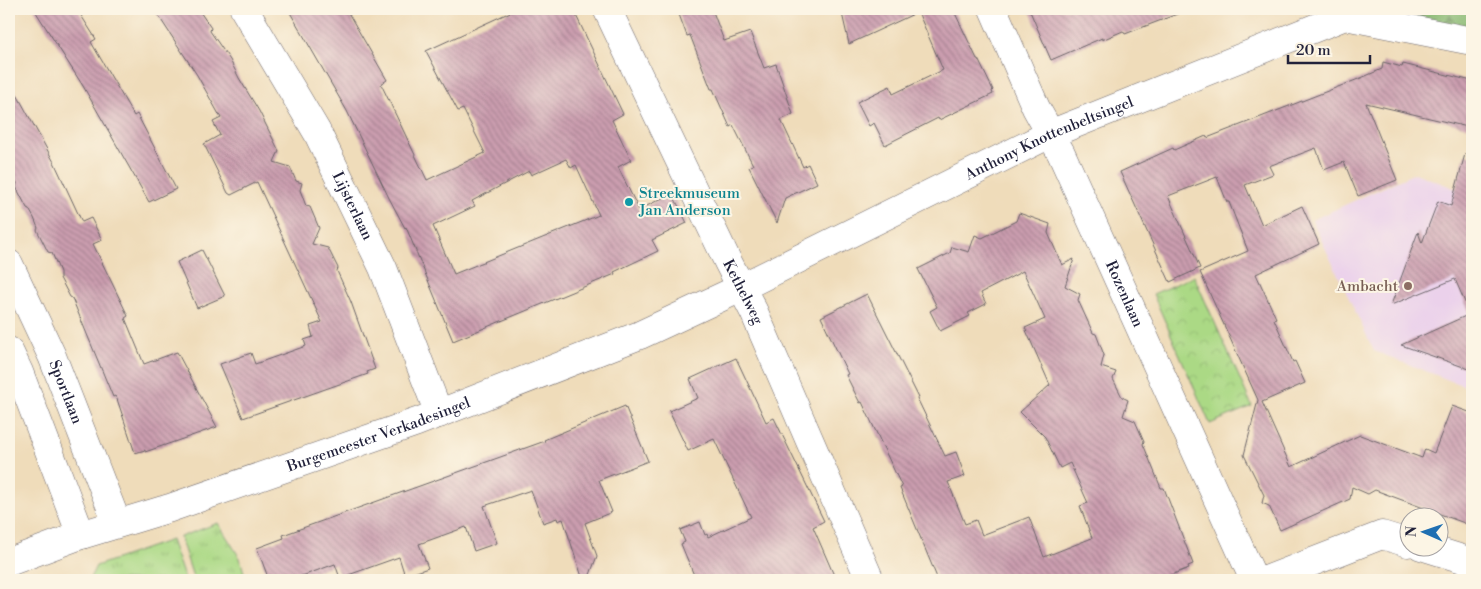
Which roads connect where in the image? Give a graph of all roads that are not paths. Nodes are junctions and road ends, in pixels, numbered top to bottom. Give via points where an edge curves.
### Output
1 (244, 9) edge
2 (607, 9) edge
3 (993, 9) edge
4 (1356, 12) edge
5 (1472, 41) edge
6 (1050, 134) junction
7 (9, 264) edge
8 (741, 287) junction
9 (9, 351) edge
10 (439, 414) junction
11 (117, 523) junction
12 (81, 535) junction
13 (1398, 540) edge
14 (1448, 554) edge
15 (9, 562) edge
16 (1472, 562) edge
17 (870, 580) edge
18 (1254, 580) edge
19 (1266, 580) edge

1 - 10 street, Lijsterlaan via 317,132 383,268
2 - 8 street, Kethelweg
3 - 6 street, Rozenlaan
4 - 5 street
4 - 6 street, Anthony Knottenbeltsingel
6 - 8 street, Anthony Knottenbeltsingel
6 - 18 street, Rozenlaan
7 - 11 street, Sportlaan via 52,356
8 - 10 street, Burgemeester Verkadesingel via 640,335
8 - 17 street, Kethelweg
9 - 12 street
10 - 11 street, Burgemeester Verkadesingel via 170,508
11 - 12 street, Burgemeester Verkadesingel
12 - 15 street, Burgemeester Verkadesingel
13 - 19 street via 1382,535
14 - 16 street

